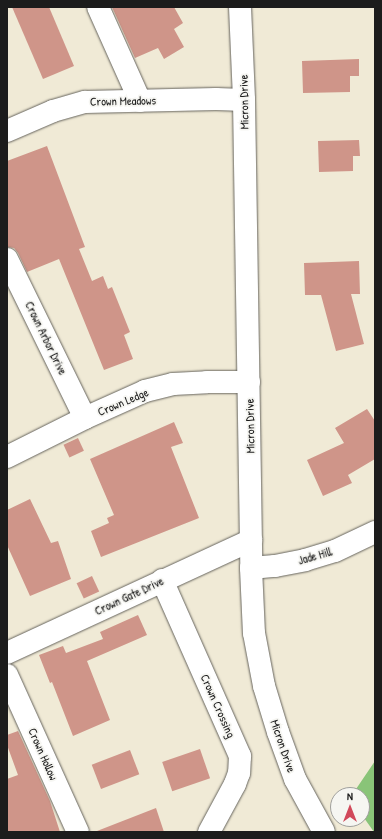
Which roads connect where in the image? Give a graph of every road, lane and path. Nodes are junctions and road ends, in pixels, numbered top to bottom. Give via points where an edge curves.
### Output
1 (98, 7) edge
2 (240, 7) edge
3 (244, 100) junction
4 (140, 101) junction
5 (7, 131) edge
6 (7, 259) edge
7 (249, 382) junction
8 (86, 418) junction
9 (7, 457) edge
10 (375, 532) edge
11 (251, 540) junction
12 (251, 568) junction
13 (162, 580) junction
14 (7, 653) edge
15 (7, 675) edge
16 (78, 832) edge
17 (209, 832) edge
18 (324, 832) edge

1 - 4 street
2 - 3 street, Micron Drive
3 - 4 street, Crown Meadows
3 - 7 street, Micron Drive
4 - 5 street, Crown Meadows via 85,102 53,111
6 - 8 street, Crown Arbor Drive
7 - 8 street, Crown Ledge via 173,384 145,391
7 - 11 street, Micron Drive
8 - 9 street, Crown Ledge
10 - 12 street, Jade Hill via 335,551 305,560
11 - 12 street, Micron Drive
11 - 13 street, Crown Gate Drive
12 - 18 street, Micron Drive via 254,633 264,686 295,779
13 - 14 street, Crown Gate Drive
13 - 17 street, Crown Crossing via 240,756 239,774 235,784
15 - 16 street, Crown Hollow

